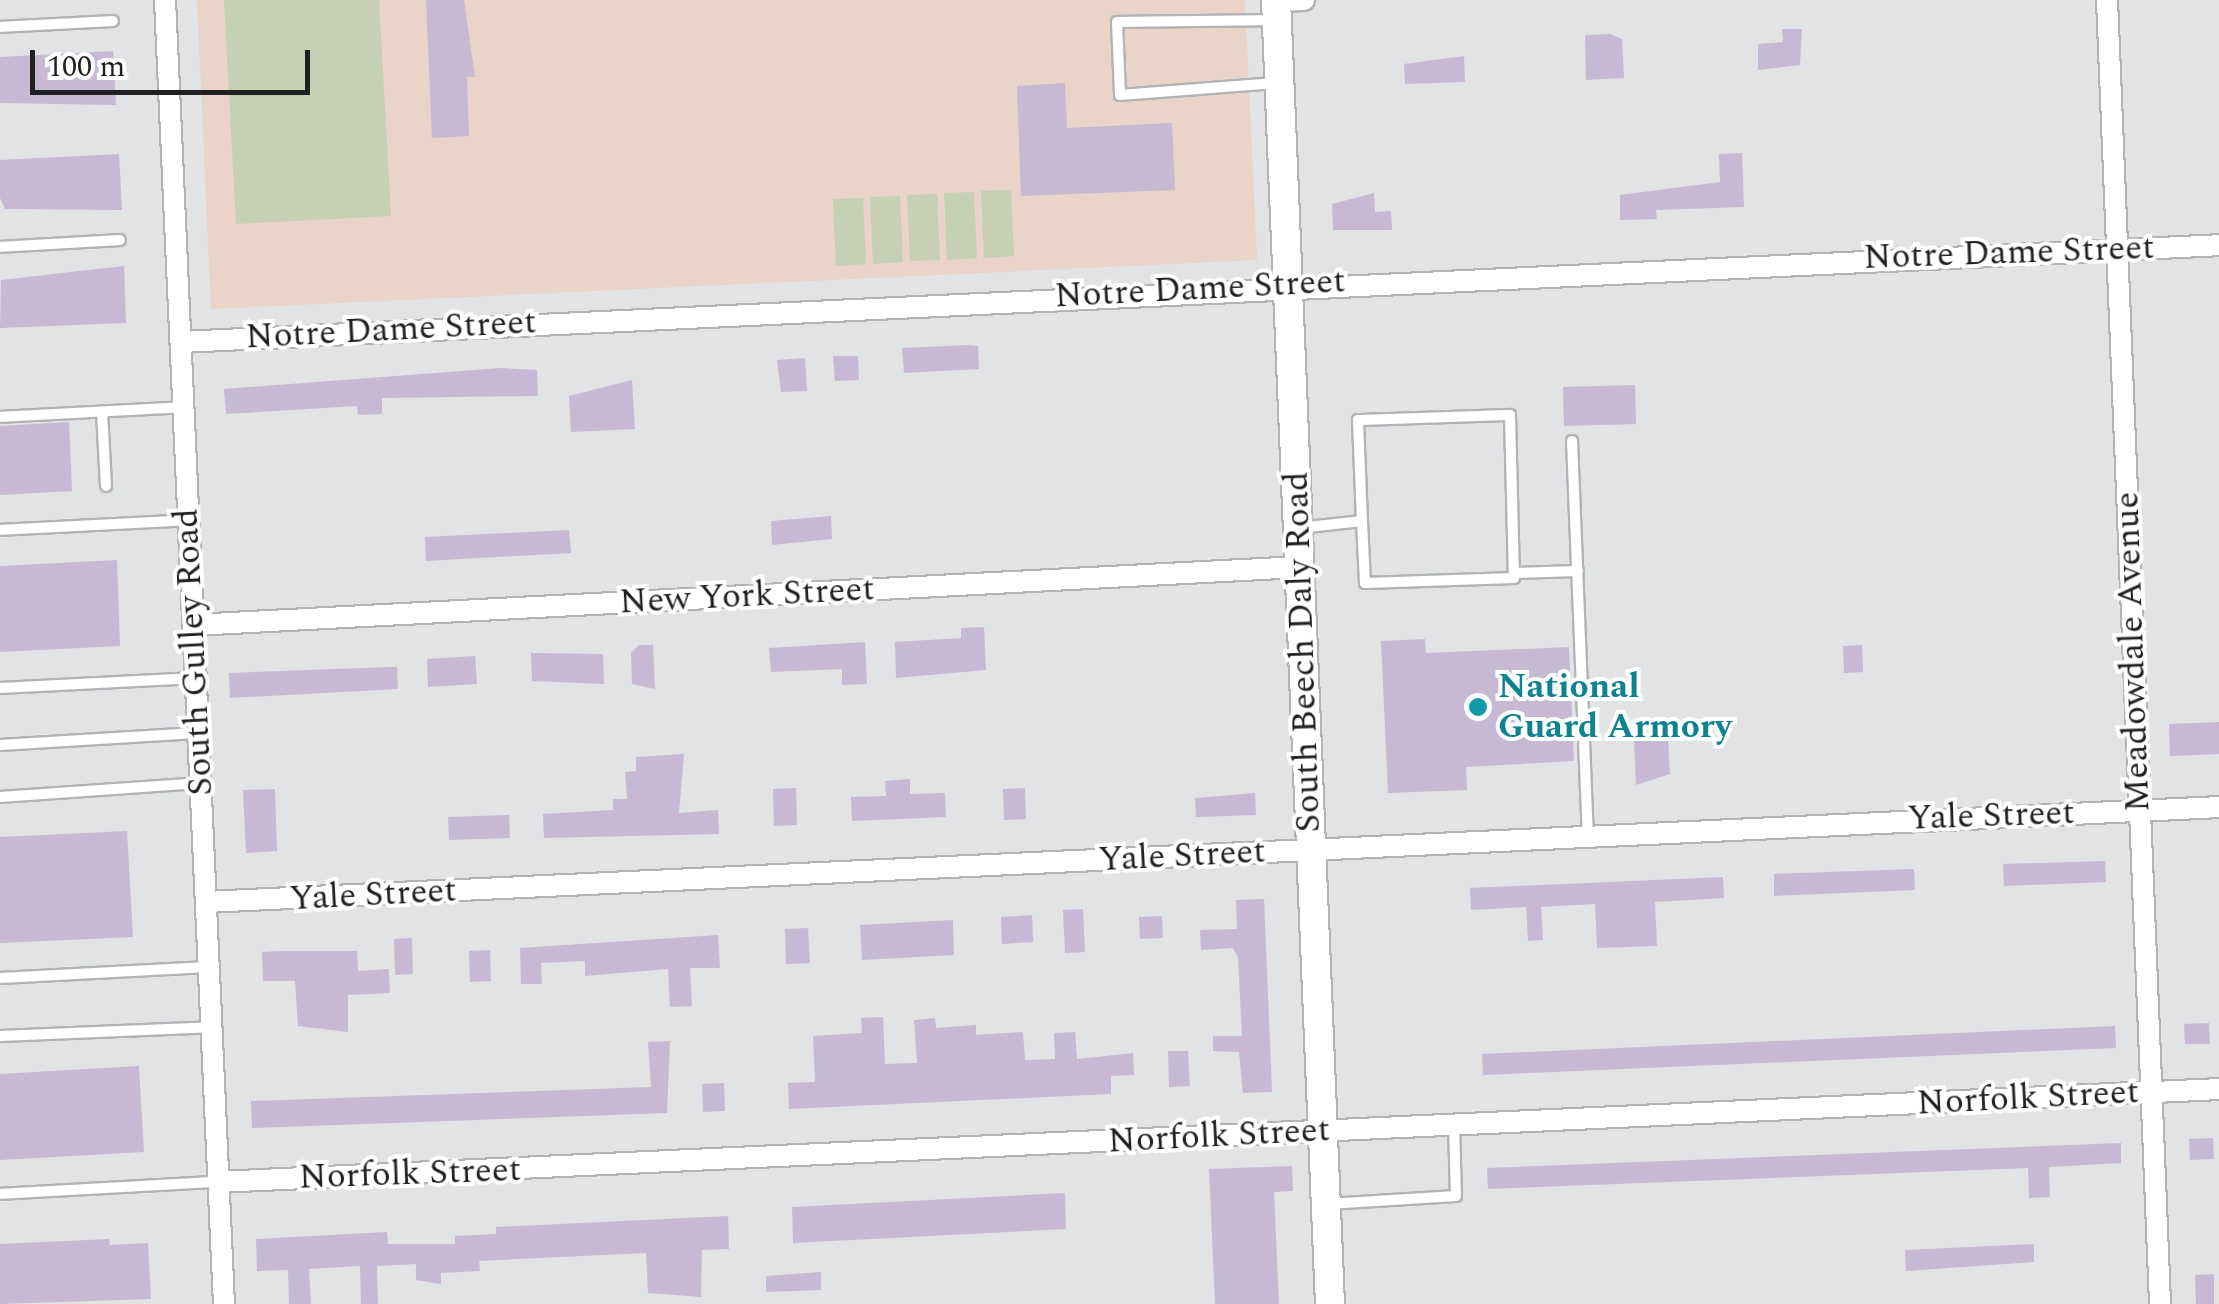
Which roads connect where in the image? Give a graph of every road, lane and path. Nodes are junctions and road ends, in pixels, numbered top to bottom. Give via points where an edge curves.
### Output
1 (165, 0) edge
2 (1304, 0) edge
3 (2107, 0) edge
4 (1276, 7) edge
5 (114, 21) dead end
6 (0, 26) edge
7 (1280, 83) junction
8 (120, 240) dead end
9 (2219, 245) edge
10 (0, 247) edge
11 (2118, 249) junction
12 (1288, 284) junction
13 (180, 342) junction
14 (184, 407) junction
15 (102, 412) junction
16 (0, 417) edge
17 (1572, 441) dead end
18 (106, 486) dead end
19 (188, 520) junction
20 (1362, 521) junction
21 (1298, 528) junction
22 (0, 530) edge
23 (1300, 568) junction
24 (1578, 571) junction
25 (1514, 573) junction
26 (193, 625) junction
27 (196, 678) junction
28 (0, 688) edge
29 (198, 733) junction
30 (0, 744) edge
31 (200, 783) junction
32 (0, 798) edge
33 (2219, 807) edge
34 (2139, 810) junction
35 (1588, 833) junction
36 (1312, 848) junction
37 (206, 902) junction
38 (208, 966) junction
39 (0, 978) edge
40 (211, 1028) junction
41 (0, 1036) edge
42 (2219, 1089) edge
43 (2153, 1092) junction
44 (1454, 1124) junction
45 (1324, 1130) junction
46 (218, 1182) junction
47 (0, 1194) edge
48 (1327, 1204) junction
49 (224, 1304) edge
50 (1330, 1304) edge
51 (2160, 1304) edge

1 - 13 street, South Gulley Road
2 - 4 street
3 - 11 street, Meadowdale Avenue
4 - 7 main road, South Beech Daly Road
4 - 7 lane via 1117,22 1120,95
5 - 6 lane
7 - 12 main road, South Beech Daly Road
8 - 10 lane
9 - 11 street, Notre Dame Street
11 - 12 street, Notre Dame Street
11 - 34 street, Meadowdale Avenue
12 - 13 street, Notre Dame Street
12 - 21 main road, South Beech Daly Road
13 - 14 street, South Gulley Road
14 - 15 lane
14 - 19 street, South Gulley Road
15 - 16 lane
15 - 18 lane
17 - 24 lane
19 - 22 lane
19 - 26 street, South Gulley Road
20 - 21 lane
20 - 25 lane via 1364,583
20 - 25 lane via 1358,420 1510,415
21 - 23 main road, South Beech Daly Road
23 - 26 street, New York Street
23 - 36 main road, South Beech Daly Road
24 - 25 lane
24 - 35 lane
26 - 27 street, South Gulley Road
27 - 28 lane
27 - 29 street, South Gulley Road
29 - 30 lane
29 - 31 street, South Gulley Road
31 - 32 lane
31 - 37 street, South Gulley Road
33 - 34 street, Yale Street
34 - 35 street, Yale Street
34 - 43 street, Meadowdale Avenue
35 - 36 street, Yale Street
36 - 37 street, Yale Street
36 - 45 main road, South Beech Daly Road
37 - 38 street, South Gulley Road
38 - 39 lane
38 - 40 street, South Gulley Road
40 - 41 lane
40 - 46 street, South Gulley Road
42 - 43 street, Norfolk Street
43 - 44 street, Norfolk Street
43 - 51 street, Meadowdale Avenue
44 - 45 street, Norfolk Street
44 - 48 lane via 1456,1196
45 - 46 street, Norfolk Street
45 - 48 main road, South Beech Daly Road
46 - 47 lane
46 - 49 street, South Gulley Road
48 - 50 main road, South Beech Daly Road

